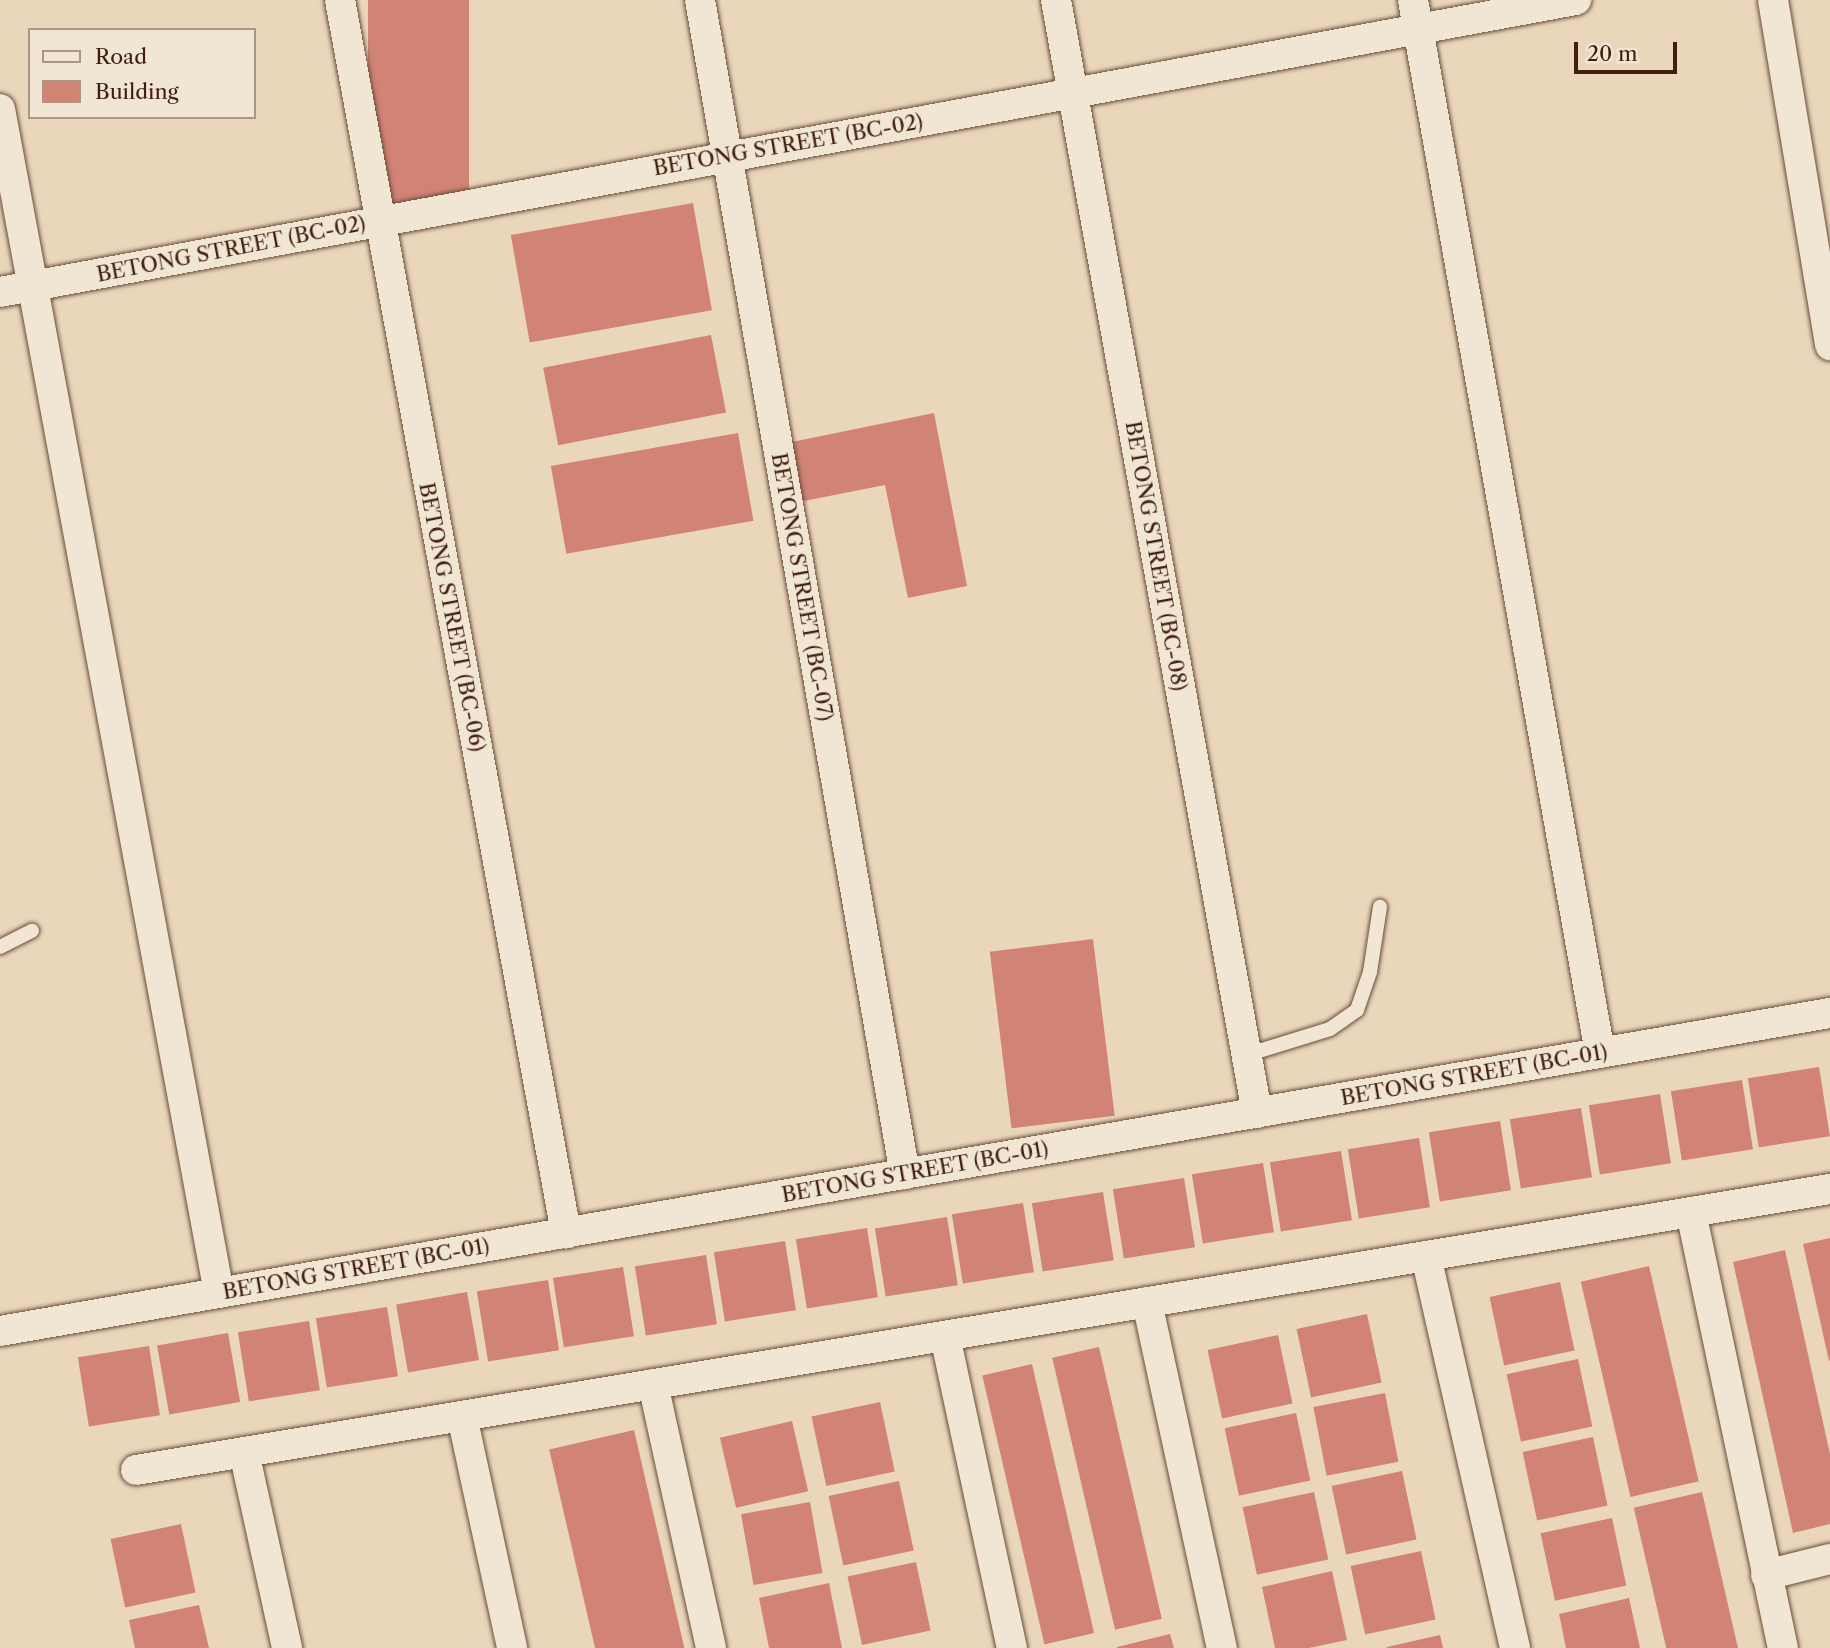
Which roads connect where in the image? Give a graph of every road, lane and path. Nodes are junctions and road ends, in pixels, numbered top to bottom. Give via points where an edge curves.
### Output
1 (340, 0) edge
2 (700, 0) edge
3 (1056, 0) edge
4 (1413, 0) edge
5 (1576, 0) edge
6 (1773, 0) edge
7 (1418, 29) junction
8 (1072, 93) junction
9 (0, 109) edge
10 (727, 156) junction
11 (378, 221) junction
12 (33, 286) junction
13 (0, 292) edge
14 (1830, 345) edge
15 (1380, 907) dead end
16 (32, 931) dead end
17 (0, 947) edge
18 (1830, 1013) edge
19 (1600, 1053) junction
20 (1246, 1055) junction
21 (1257, 1113) junction
22 (905, 1174) junction
23 (1830, 1189) edge
24 (1691, 1212) junction
25 (566, 1233) junction
26 (1426, 1256) junction
27 (219, 1293) junction
28 (1147, 1302) junction
29 (0, 1331) edge
30 (945, 1336) junction
31 (653, 1384) junction
32 (462, 1416) junction
33 (244, 1452) junction
34 (136, 1470) dead end
35 (1830, 1559) edge
36 (1766, 1574) junction
37 (287, 1648) edge
38 (512, 1648) edge
39 (711, 1648) edge
40 (1012, 1648) edge
41 (1222, 1648) edge
42 (1515, 1648) edge
43 (1783, 1648) edge

1 - 11 street, BETONG STREET (BC-06)
2 - 10 street, BETONG STREET (BC-07)
3 - 8 street, BETONG STREET (BC-08)
4 - 7 street
5 - 7 street, BETONG STREET (BC-02)
6 - 14 street
7 - 8 street, BETONG STREET (BC-02)
7 - 19 street
8 - 10 street, BETONG STREET (BC-02)
8 - 20 street, BETONG STREET (BC-08)
9 - 12 street
10 - 11 street, BETONG STREET (BC-02)
10 - 22 street, BETONG STREET (BC-07)
11 - 12 street, BETONG STREET (BC-02)
11 - 25 street, BETONG STREET (BC-06)
12 - 13 street, BETONG STREET (BC-02)
12 - 27 street
15 - 20 lane via 1370,972 1357,1010 1330,1029
16 - 17 lane
18 - 19 street, BETONG STREET (BC-01)
19 - 21 street, BETONG STREET (BC-01)
20 - 21 street, BETONG STREET (BC-08)
21 - 22 street, BETONG STREET (BC-01)
22 - 25 street, BETONG STREET (BC-01)
23 - 24 street
24 - 26 street
24 - 36 street
25 - 27 street, BETONG STREET (BC-01)
26 - 28 street
26 - 42 street
27 - 29 street, BETONG STREET (BC-01)
28 - 30 street
28 - 41 street
30 - 31 street
30 - 40 street
31 - 32 street
31 - 39 street
32 - 33 street
32 - 38 street
33 - 34 street
33 - 37 street
35 - 36 street
36 - 43 street

